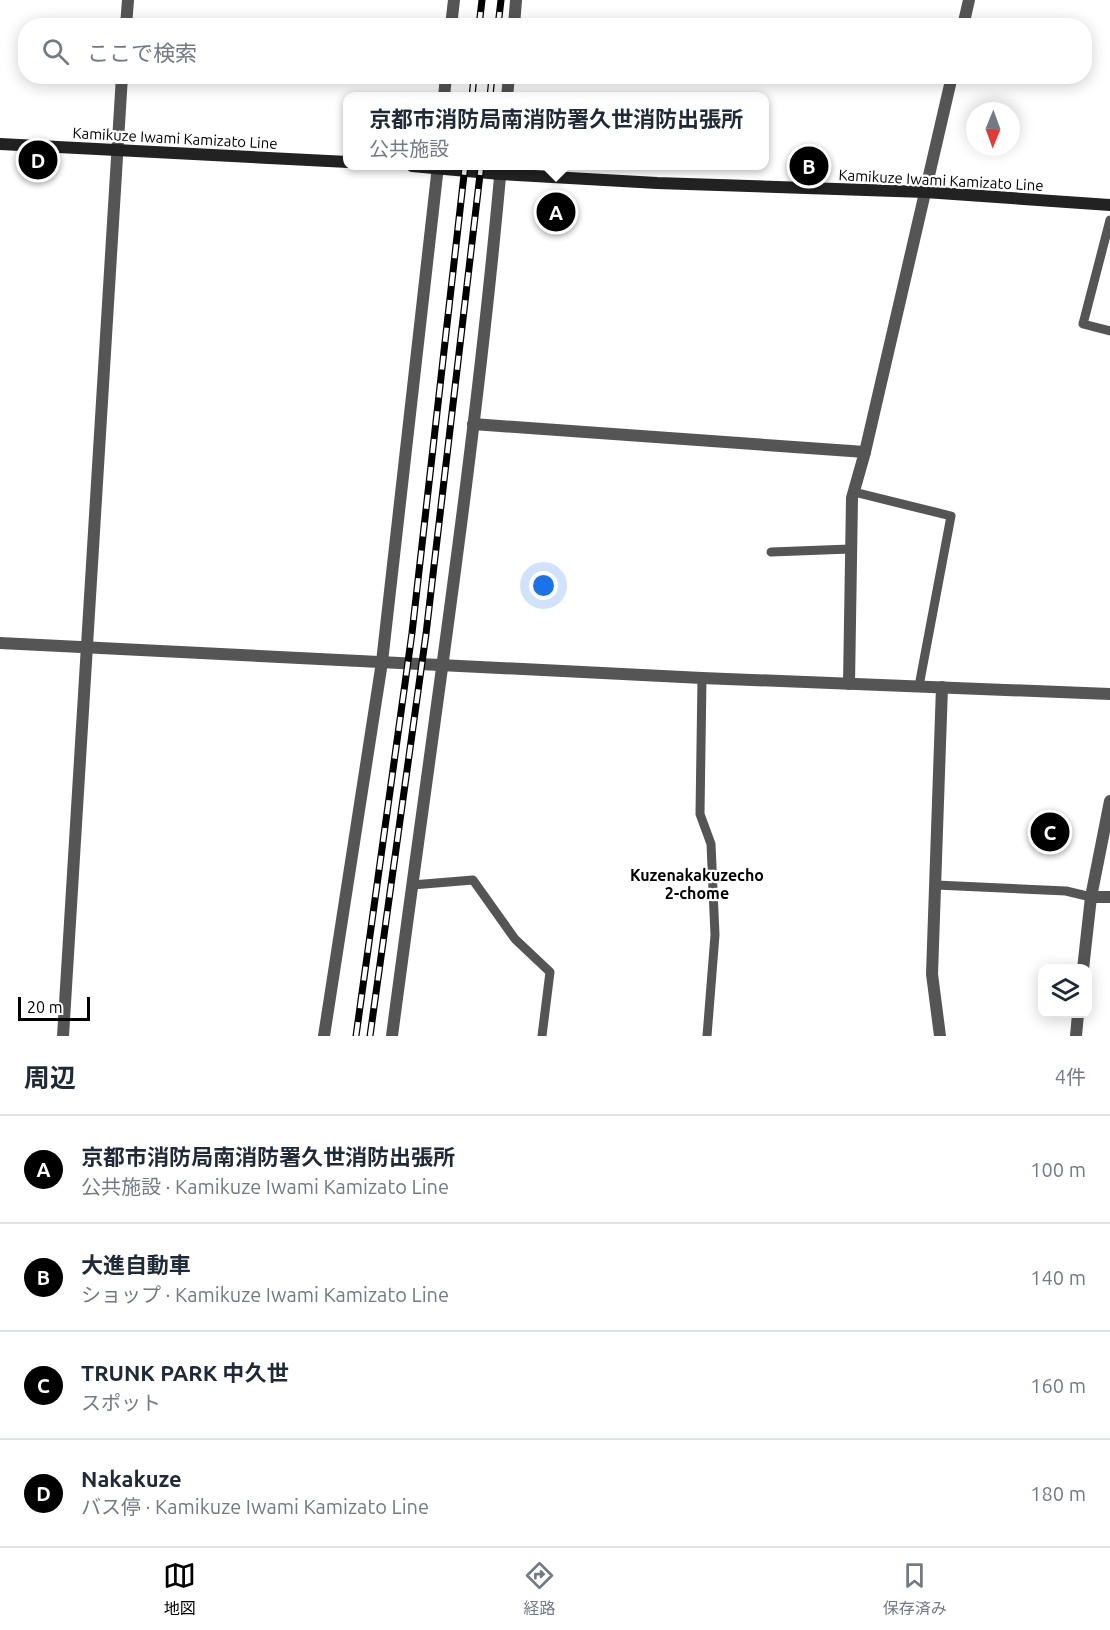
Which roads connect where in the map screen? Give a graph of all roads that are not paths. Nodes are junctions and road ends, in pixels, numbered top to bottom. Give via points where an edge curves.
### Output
1 (128, 0) edge
2 (454, 0) edge
3 (516, 0) edge
4 (969, 0) edge
5 (127, 18) edge
6 (452, 18) edge
7 (515, 18) edge
8 (965, 18) edge
9 (121, 84) edge
10 (950, 84) edge
11 (0, 144) edge
12 (117, 150) junction
13 (343, 162) edge
14 (438, 170) edge
15 (501, 170) edge
16 (925, 192) junction
17 (1110, 205) edge
18 (1110, 220) edge
19 (1110, 331) edge
20 (473, 424) junction
21 (865, 452) junction
22 (854, 492) junction
23 (850, 549) junction
24 (771, 552) dead end
25 (0, 643) edge
26 (87, 649) junction
27 (382, 662) junction
28 (444, 665) junction
29 (702, 678) junction
30 (849, 684) junction
31 (919, 686) junction
32 (942, 687) junction
33 (1110, 694) edge
34 (1110, 801) edge
35 (412, 885) junction
36 (936, 885) junction
37 (1091, 897) junction
38 (1110, 897) edge
39 (1084, 964) edge
40 (1078, 1018) edge
41 (63, 1036) edge
42 (324, 1036) edge
43 (392, 1036) edge
44 (543, 1036) edge
45 (707, 1036) edge
46 (940, 1036) edge
47 (1076, 1036) edge

1 - 5 street
2 - 6 street
3 - 7 street
4 - 8 street
9 - 12 street
10 - 16 street
11 - 12 main road, Kamikuze Iwami Kamizato Line
12 - 13 main road, Kamikuze Iwami Kamizato Line
12 - 26 street
14 - 27 street
15 - 16 main road, Kamikuze Iwami Kamizato Line via 657,183
15 - 20 street
16 - 17 main road, Kamikuze Iwami Kamizato Line
16 - 21 street
18 - 19 lane via 1083,324
20 - 21 street
20 - 28 street
21 - 22 street
22 - 23 street
22 - 31 lane via 951,516
23 - 24 lane
23 - 30 street
25 - 26 street
26 - 27 street
26 - 41 street
27 - 28 street
27 - 42 street
28 - 29 street
28 - 35 street
29 - 30 street
29 - 45 lane via 700,814 711,844 715,935
30 - 31 street
31 - 32 street
32 - 33 street
32 - 36 street
34 - 37 street
35 - 43 street
35 - 44 lane via 473,880 515,939 550,972
36 - 37 lane via 1066,891
36 - 46 street via 932,974
37 - 38 street
37 - 39 street
40 - 47 street

